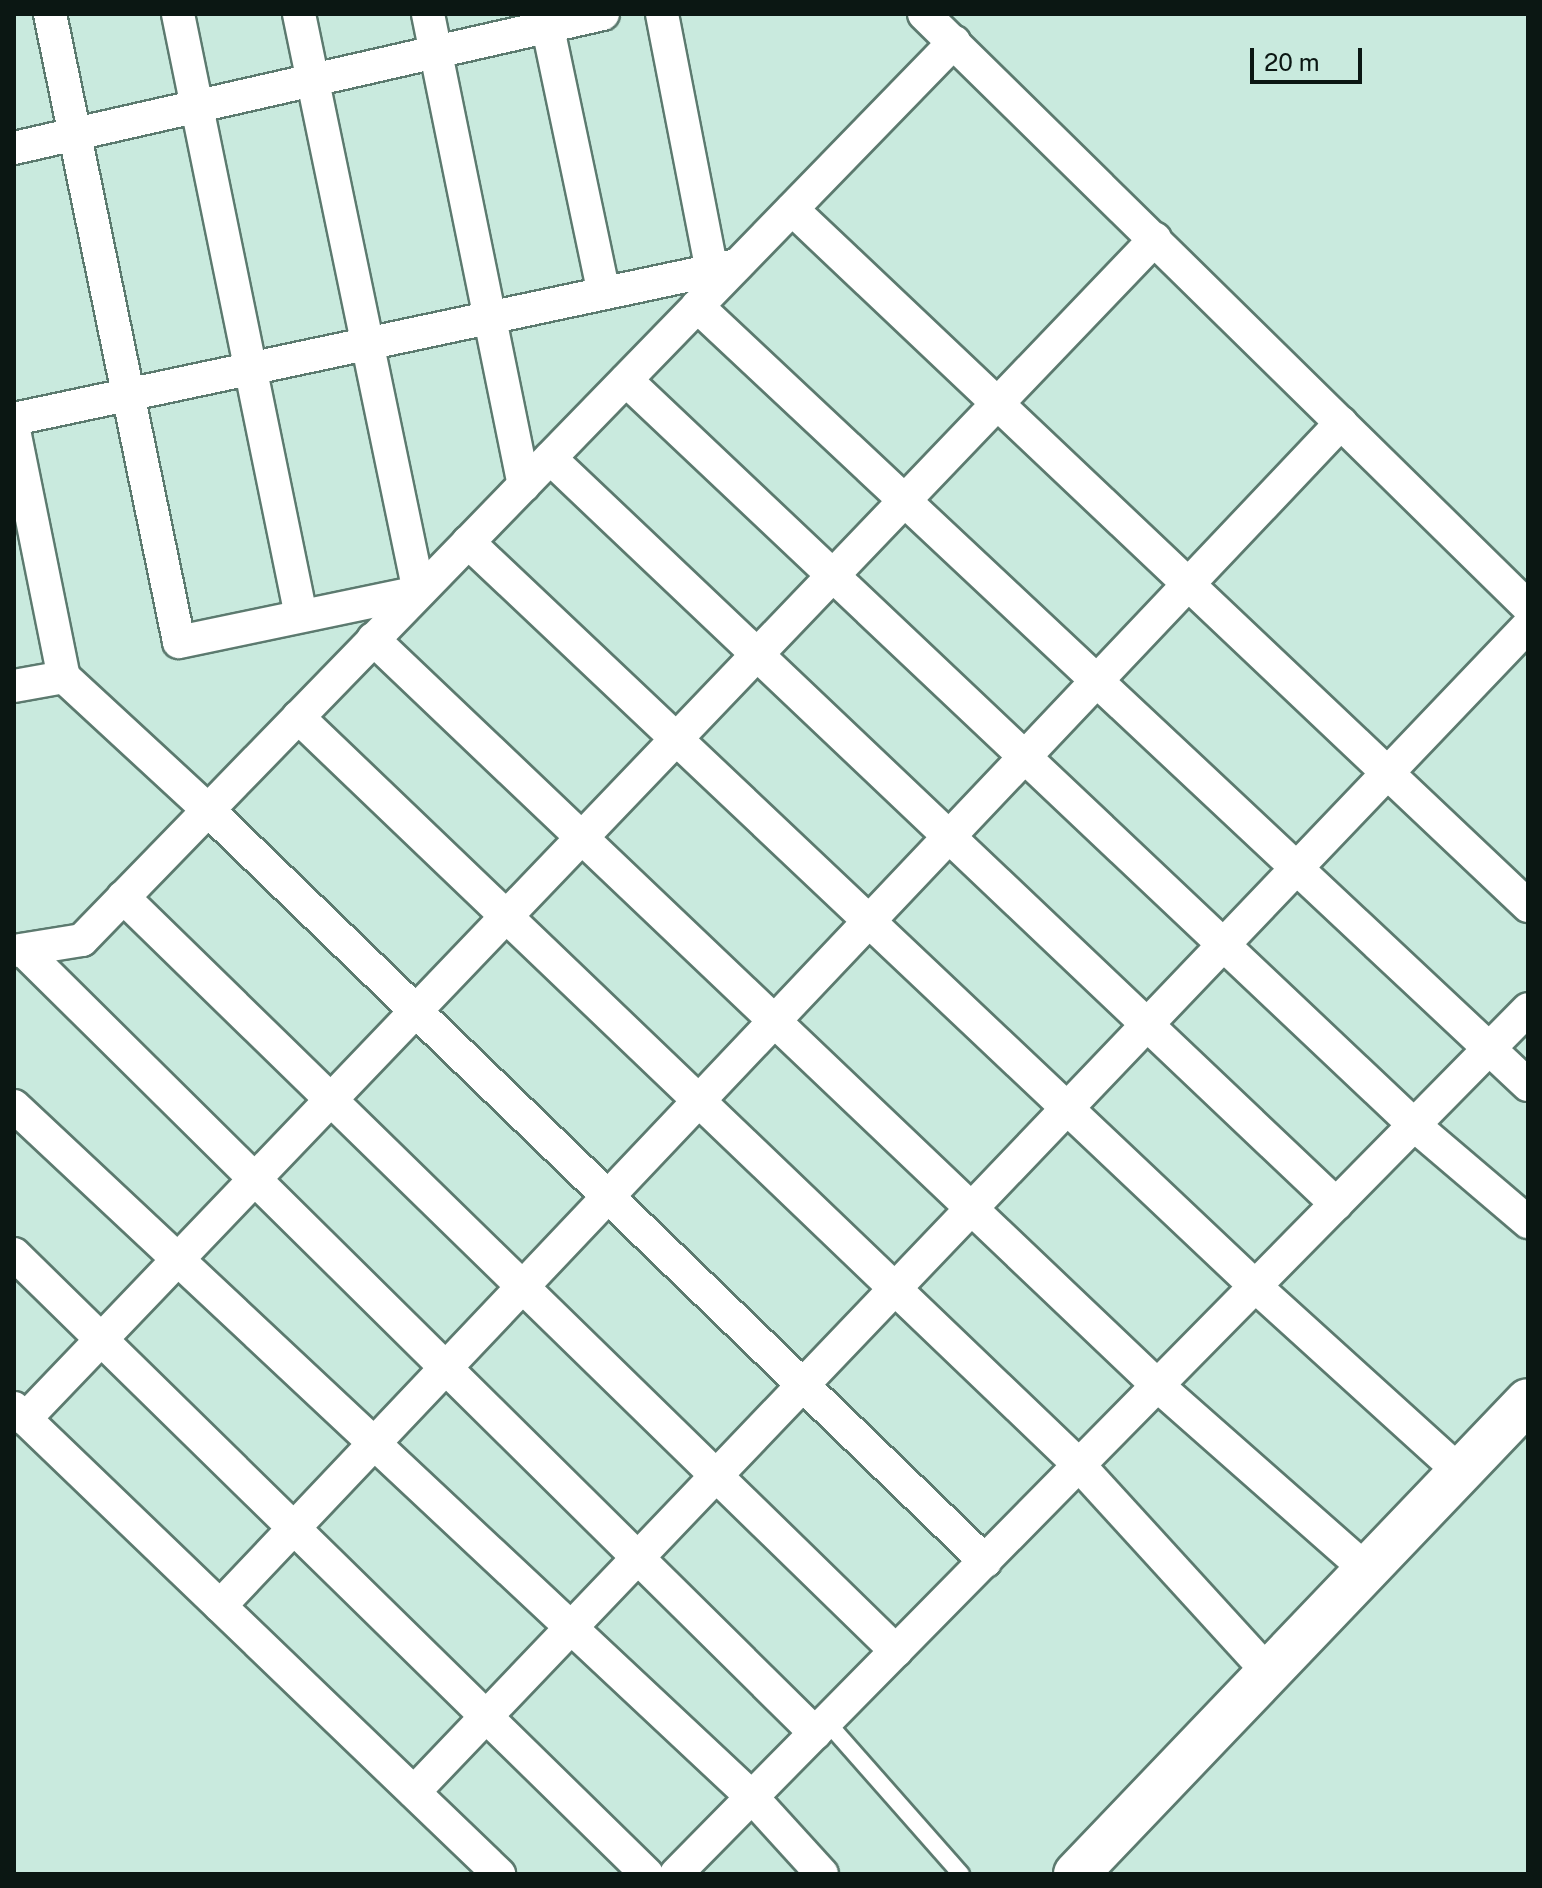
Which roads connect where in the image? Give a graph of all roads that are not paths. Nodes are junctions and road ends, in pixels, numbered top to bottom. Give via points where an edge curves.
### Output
1 (50, 14) edge
2 (178, 14) edge
3 (299, 14) edge
4 (428, 14) edge
5 (603, 14) edge
6 (662, 14) edge
7 (924, 14) edge
8 (546, 20) edge
9 (954, 42) junction
10 (436, 52) junction
11 (313, 80) junction
12 (197, 106) junction
13 (74, 134) junction
14 (14, 148) edge
15 (792, 209) junction
16 (1155, 239) junction
17 (724, 268) junction
18 (604, 293) junction
19 (697, 306) junction
20 (489, 318) junction
21 (367, 344) junction
22 (250, 369) junction
23 (626, 380) junction
24 (128, 394) junction
25 (997, 403) junction
26 (14, 419) edge
27 (1341, 423) junction
28 (14, 430) edge
29 (550, 458) junction
30 (524, 485) junction
31 (904, 500) junction
32 (468, 542) junction
33 (833, 575) junction
34 (1188, 584) junction
35 (419, 592) junction
36 (1528, 607) edge
37 (301, 616) junction
38 (1528, 626) edge
39 (373, 639) junction
40 (757, 654) junction
41 (64, 677) junction
42 (1097, 680) junction
43 (14, 686) edge
44 (298, 717) junction
45 (676, 739) junction
46 (1024, 756) junction
47 (1387, 773) junction
48 (208, 810) junction
49 (948, 836) junction
50 (581, 837) junction
51 (1297, 867) junction
52 (123, 897) junction
53 (1528, 906) edge
54 (506, 916) junction
55 (868, 921) junction
56 (1223, 944) junction
57 (18, 951) edge
58 (1528, 1009) edge
59 (415, 1011) junction
60 (774, 1021) junction
61 (1147, 1025) junction
62 (1489, 1048) junction
63 (1528, 1085) edge
64 (331, 1099) junction
65 (699, 1101) junction
66 (14, 1106) edge
67 (1067, 1108) junction
68 (1414, 1125) junction
69 (255, 1179) junction
70 (607, 1196) junction
71 (1336, 1204) junction
72 (971, 1209) junction
73 (1528, 1222) edge
74 (14, 1254) edge
75 (178, 1259) junction
76 (522, 1286) junction
77 (1255, 1286) junction
78 (895, 1289) junction
79 (101, 1339) junction
80 (445, 1367) junction
81 (803, 1385) junction
82 (1157, 1385) junction
83 (1528, 1401) edge
84 (20, 1414) edge
85 (374, 1443) junction
86 (1079, 1465) junction
87 (1460, 1472) junction
88 (717, 1476) junction
89 (293, 1528) junction
90 (638, 1558) junction
91 (985, 1561) junction
92 (1367, 1570) junction
93 (220, 1606) junction
94 (571, 1628) junction
95 (896, 1651) junction
96 (1269, 1673) junction
97 (486, 1717) junction
98 (821, 1727) junction
99 (414, 1792) junction
100 (752, 1797) junction
101 (499, 1874) edge
102 (647, 1874) edge
103 (676, 1874) edge
104 (822, 1874) edge
105 (961, 1874) edge
106 (1076, 1874) edge

1 - 13 street
2 - 12 street
3 - 11 street
4 - 10 street
5 - 8 street
6 - 17 street
7 - 9 street
8 - 10 street
8 - 18 street
9 - 15 street
9 - 16 street
10 - 11 street
10 - 20 street
11 - 12 street
11 - 21 street
12 - 13 street
12 - 22 street
13 - 14 street
13 - 24 street
15 - 17 street
15 - 25 street
16 - 25 street
16 - 27 street
17 - 18 street
17 - 19 street
18 - 20 street
19 - 23 street
19 - 31 street
20 - 21 street
20 - 30 street
21 - 22 street
21 - 35 street
22 - 24 street
22 - 37 street
23 - 29 street
23 - 33 street
24 - 26 street
24 - 37 street via 179,642
25 - 31 street
25 - 34 street
27 - 34 street
27 - 36 street
28 - 41 street
29 - 30 street
29 - 40 street
30 - 32 street
31 - 33 street
31 - 42 street
32 - 35 street
32 - 45 street
33 - 40 street
33 - 46 street
34 - 42 street
34 - 47 street
35 - 37 street
35 - 39 street
38 - 47 street
39 - 44 street
39 - 50 street
40 - 45 street
40 - 49 street
41 - 43 street
41 - 48 street
42 - 46 street
42 - 51 street
44 - 48 street
44 - 54 street
45 - 50 street
45 - 55 street
46 - 49 street
46 - 56 street
47 - 51 street
47 - 53 street
48 - 52 street
48 - 59 street
49 - 55 street
49 - 61 street
50 - 54 street
50 - 60 street
51 - 56 street
51 - 62 street
52 - 57 street via 82,940
52 - 64 street
54 - 59 street
54 - 65 street
55 - 60 street
55 - 67 street
56 - 61 street
56 - 68 street
57 - 69 street
58 - 62 street
59 - 64 street
59 - 70 street
60 - 65 street
60 - 72 street
61 - 67 street
61 - 71 street
62 - 63 street
62 - 68 street
64 - 69 street
64 - 76 street
65 - 70 street
65 - 78 street
66 - 75 street
67 - 72 street
67 - 77 street
68 - 71 street
68 - 73 street
69 - 75 street
69 - 80 street
70 - 76 street
70 - 81 street
71 - 77 street
72 - 78 street
72 - 82 street
74 - 79 street
75 - 79 street
75 - 85 street
76 - 80 street
76 - 88 street
77 - 82 street
77 - 87 street
78 - 81 street
78 - 86 street
79 - 84 street
79 - 89 street
80 - 85 street
80 - 90 street
81 - 88 street
81 - 91 street
82 - 86 street
82 - 92 street
83 - 87 street
84 - 93 street
85 - 89 street
85 - 94 street
86 - 91 street
86 - 96 street
87 - 92 street
88 - 90 street
88 - 95 street
89 - 93 street
89 - 97 street
90 - 94 street
90 - 98 street
91 - 95 street
92 - 96 street
93 - 99 street
94 - 97 street
94 - 100 street
95 - 98 street
96 - 106 street
97 - 99 street
97 - 102 street
98 - 100 street
98 - 105 lane
99 - 101 street
100 - 103 street
100 - 104 street

